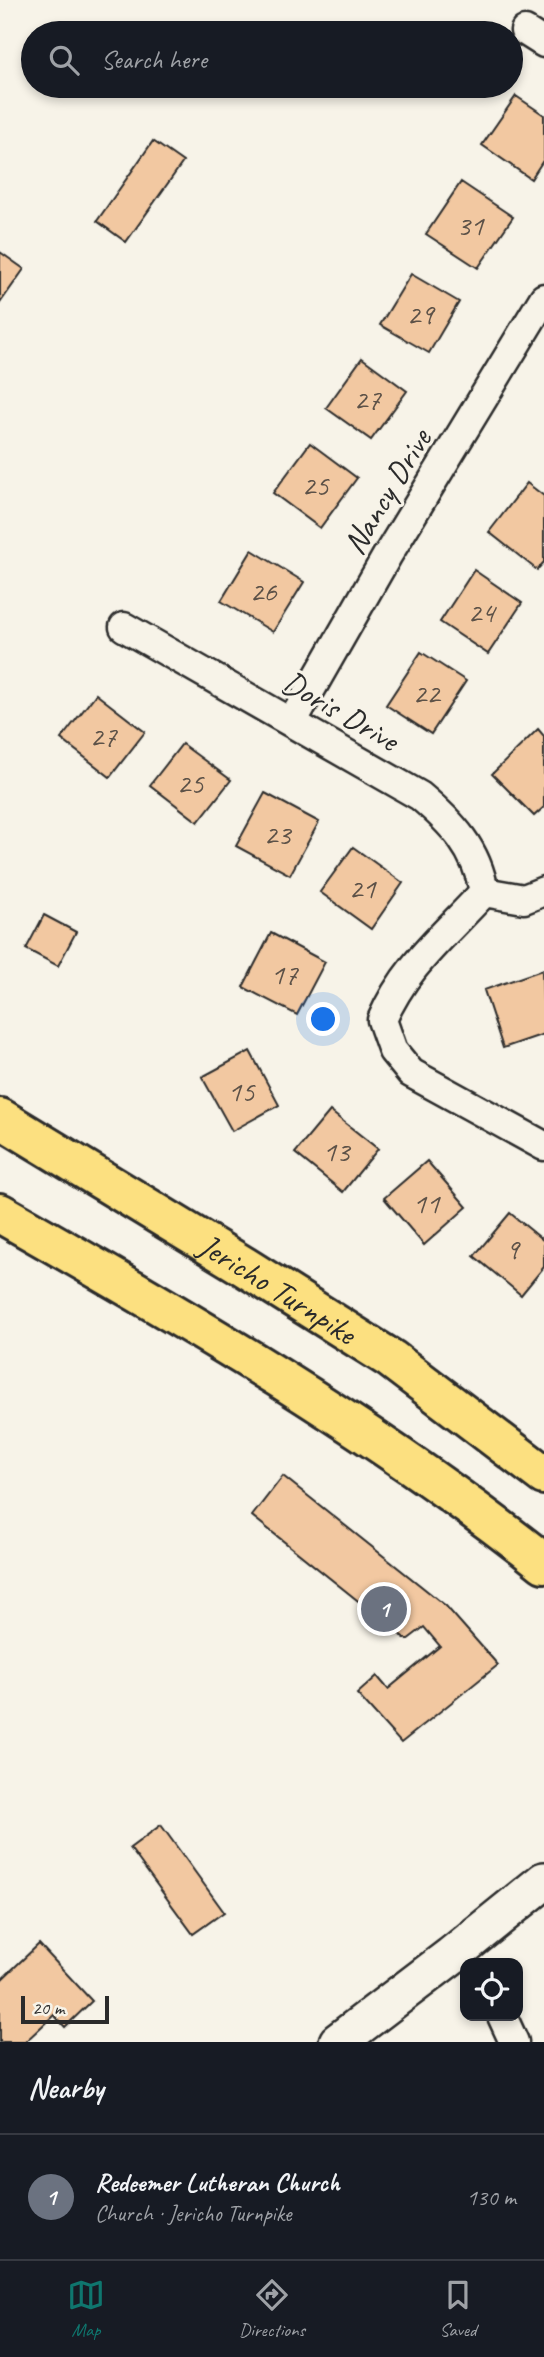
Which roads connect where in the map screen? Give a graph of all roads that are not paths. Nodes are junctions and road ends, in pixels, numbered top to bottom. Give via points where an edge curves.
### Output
1 (544, 298) edge
2 (124, 627) dead end
3 (292, 722) junction
4 (544, 891) edge
5 (484, 892) junction
6 (0, 1118) edge
7 (544, 1146) edge
8 (0, 1213) edge
9 (544, 1475) edge
10 (544, 1563) edge
11 (544, 1881) edge
12 (458, 1964) edge
13 (504, 2021) edge
14 (338, 2042) edge
15 (514, 2042) edge

1 - 3 street, Nancy Drive
2 - 3 street, Doris Drive
3 - 5 street, Doris Drive via 420,796 445,818 474,856
4 - 5 street via 524,899
5 - 7 street via 431,945 393,994 382,1020 393,1051 411,1073
6 - 9 main road, Jericho Turnpike via 391,1359
8 - 10 main road via 326,1406
11 - 12 street
12 - 14 street
13 - 15 street

